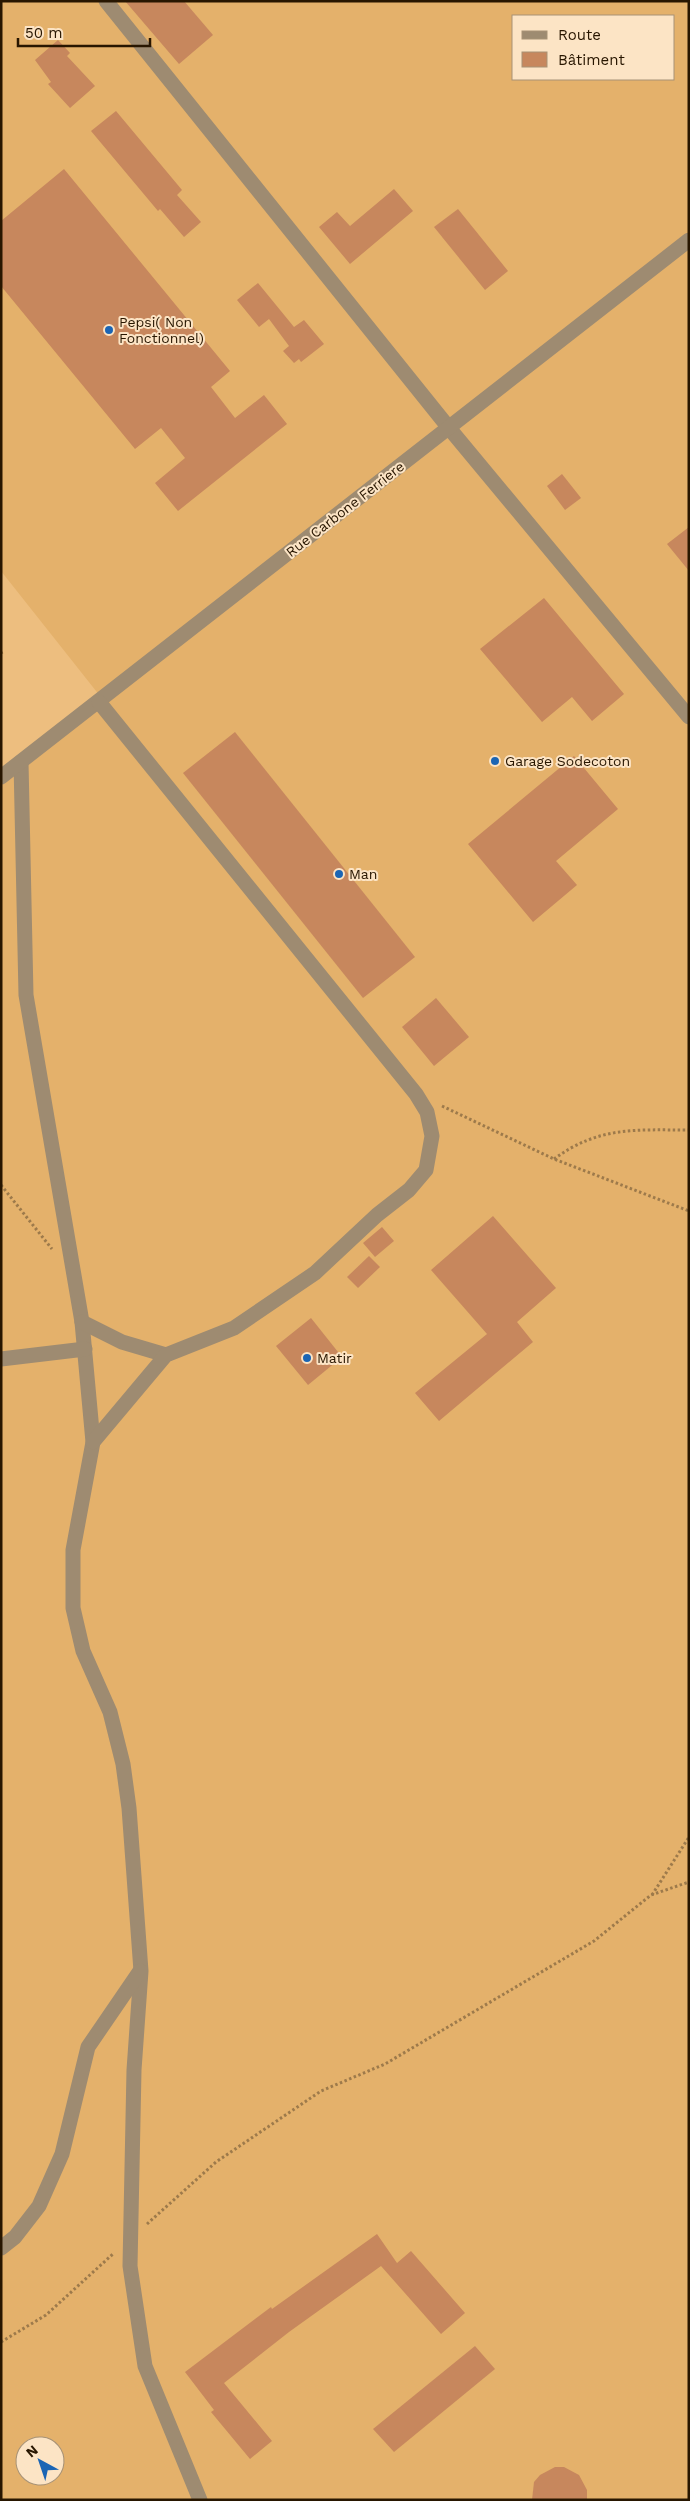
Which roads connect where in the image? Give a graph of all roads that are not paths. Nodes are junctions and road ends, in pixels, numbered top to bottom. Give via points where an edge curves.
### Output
1 (106, 1) edge
2 (689, 240) edge
3 (449, 428) junction
4 (99, 702) junction
5 (689, 717) edge
6 (21, 762) junction
7 (1, 777) edge
8 (82, 1322) junction
9 (85, 1349) junction
10 (166, 1355) junction
11 (1, 1359) edge
12 (93, 1442) junction
13 (140, 1971) junction
14 (1, 2248) edge
15 (200, 2500) edge

1 - 3 street
2 - 3 street, Rue Carbone Ferriere
3 - 4 street, Rue Carbone Ferriere
3 - 5 street
4 - 6 street, Rue Carbone Ferriere
4 - 10 street via 416,1094 427,1112 432,1136 426,1170 409,1190 314,1273 234,1328
6 - 7 street, Rue Carbone Ferriere
6 - 8 street via 26,995
8 - 9 street
8 - 10 street via 122,1342
9 - 11 street
9 - 12 street
10 - 12 street
12 - 13 street via 72,1550 73,1608 83,1651 110,1712 123,1764
13 - 14 street via 88,2047 62,2154 38,2206 15,2237
13 - 15 street via 134,2070 130,2266 145,2366

